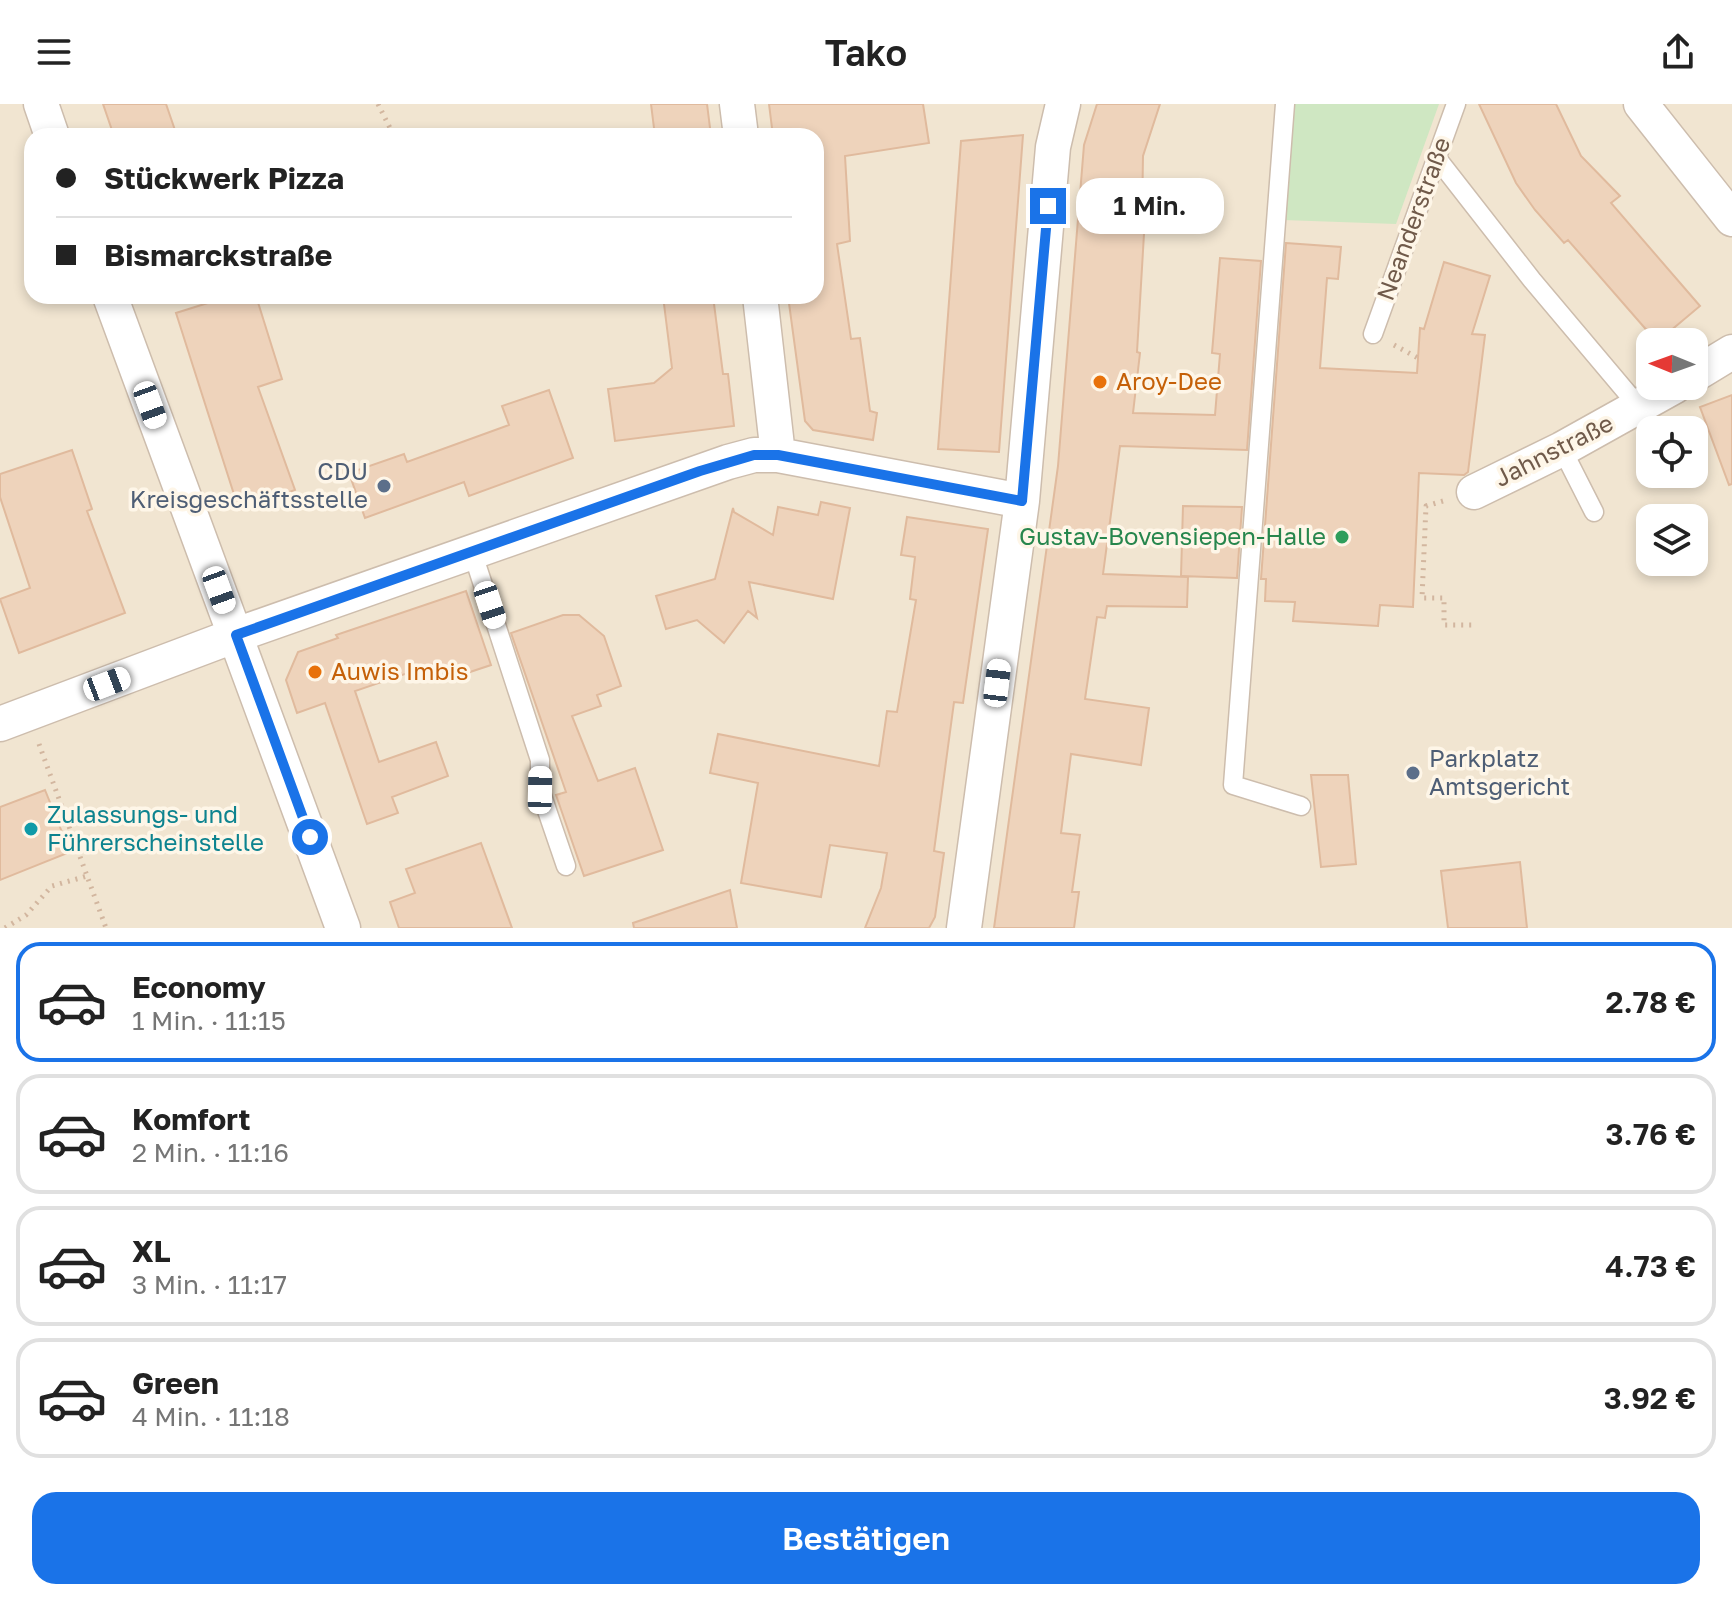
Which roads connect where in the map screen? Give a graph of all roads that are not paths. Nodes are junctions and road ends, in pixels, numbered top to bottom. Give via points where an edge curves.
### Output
1 (41, 104) edge
2 (737, 104) edge
3 (1063, 104) edge
4 (1285, 104) edge
5 (1456, 104) edge
6 (1641, 104) edge
7 (49, 128) edge
8 (740, 128) edge
9 (1436, 157) junction
10 (1732, 219) edge
11 (113, 304) edge
12 (761, 304) edge
13 (1373, 334) dead end
14 (1732, 352) edge
15 (1708, 367) edge
16 (1651, 400) edge
17 (1639, 407) junction
18 (1562, 449) junction
19 (778, 455) junction
20 (1474, 492) road end
21 (1022, 501) junction
22 (1594, 512) dead end
23 (472, 551) junction
24 (236, 635) junction
25 (14, 718) edge
26 (1301, 806) dead end
27 (566, 866) dead end
28 (343, 928) edge
29 (964, 928) edge

1 - 7 street
2 - 8 street
3 - 21 street via 1053,147
4 - 26 lane via 1233,785
5 - 9 lane, Neanderstraße
6 - 10 street
9 - 13 lane, Neanderstraße
9 - 17 lane
11 - 24 street
12 - 19 street
14 - 15 street
16 - 17 street, Jahnstraße
17 - 18 street, Jahnstraße
18 - 20 street, Jahnstraße
18 - 22 lane
19 - 21 street
19 - 23 street via 728,462
21 - 29 street
23 - 24 street
23 - 27 lane via 540,760 540,790
24 - 25 street
24 - 28 street

